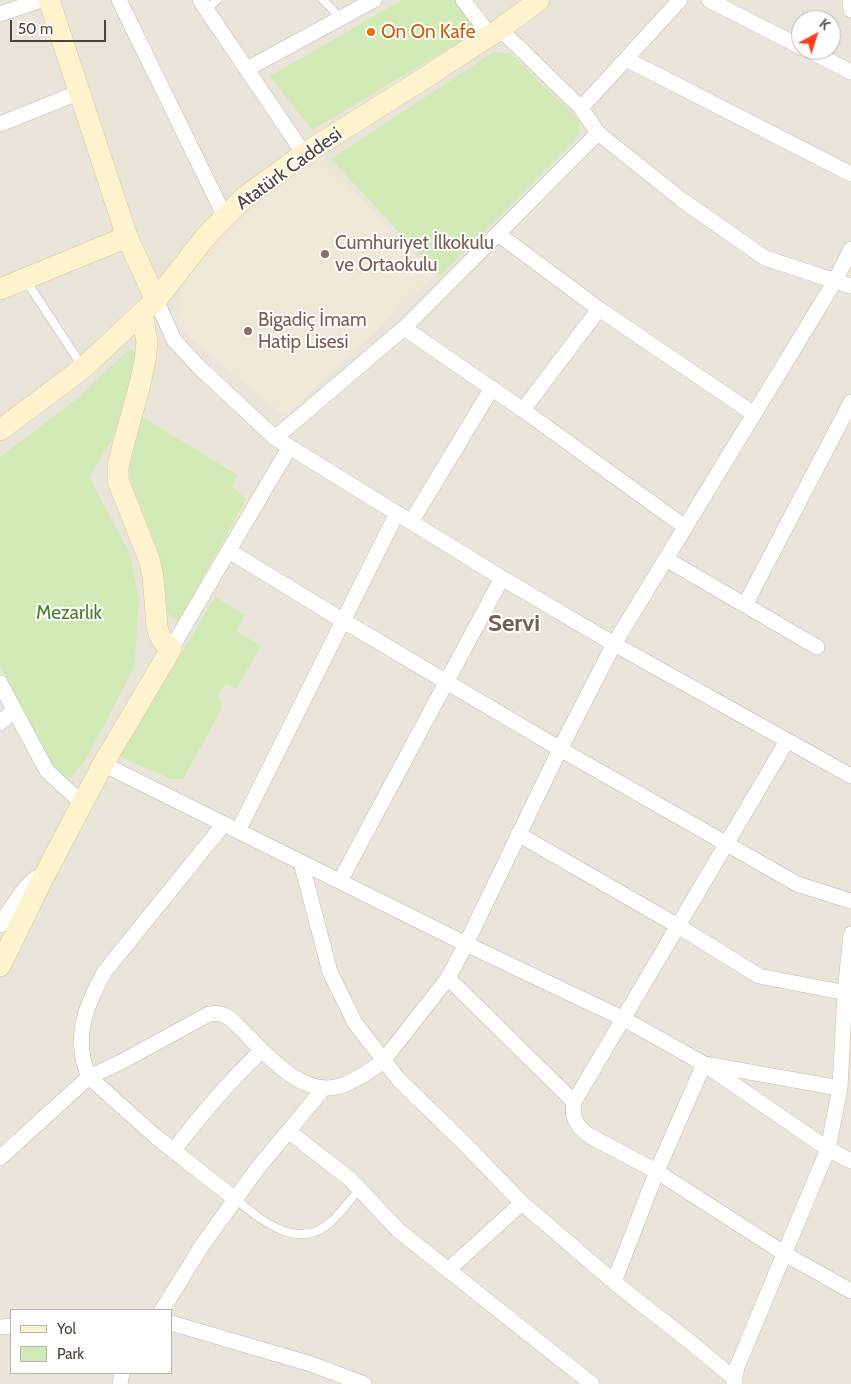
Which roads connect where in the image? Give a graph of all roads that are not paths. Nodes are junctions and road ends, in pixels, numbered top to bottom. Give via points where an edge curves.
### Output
1 (42, 0) edge
2 (49, 0) edge
3 (119, 0) edge
4 (323, 0) edge
5 (374, 0) edge
6 (463, 0) edge
7 (539, 0) edge
8 (680, 0) edge
9 (709, 0) edge
10 (850, 0) edge
11 (208, 3) edge
12 (851, 10) edge
13 (0, 14) edge
14 (341, 18) junction
15 (495, 32) junction
16 (791, 41) edge
17 (626, 58) junction
18 (828, 60) edge
19 (247, 69) junction
20 (851, 72) edge
21 (80, 92) junction
22 (581, 108) junction
23 (0, 124) edge
24 (598, 133) junction
25 (304, 154) junction
26 (851, 174) edge
27 (225, 218) junction
28 (498, 234) junction
29 (127, 237) junction
30 (851, 249) edge
31 (25, 278) junction
32 (835, 281) junction
33 (851, 286) edge
34 (0, 289) edge
35 (149, 307) junction
36 (599, 309) junction
37 (404, 328) junction
38 (83, 368) junction
39 (492, 388) junction
40 (851, 402) edge
41 (523, 410) junction
42 (754, 414) junction
43 (0, 430) edge
44 (275, 438) junction
45 (289, 448) junction
46 (397, 513) junction
47 (412, 522) junction
48 (685, 527) junction
49 (229, 551) junction
50 (666, 559) junction
51 (502, 578) junction
52 (745, 605) junction
53 (342, 620) junction
54 (614, 644) junction
55 (817, 647) dead end
56 (171, 649) junction
57 (447, 681) junction
58 (0, 683) edge
59 (14, 710) junction
60 (0, 723) edge
61 (787, 740) junction
62 (560, 749) junction
63 (103, 764) junction
64 (851, 776) edge
65 (83, 804) junction
66 (231, 827) junction
67 (518, 834) junction
68 (727, 844) junction
69 (301, 862) junction
70 (44, 876) junction
71 (340, 881) junction
72 (851, 900) edge
73 (0, 925) edge
74 (678, 926) junction
75 (851, 934) edge
76 (466, 944) junction
77 (0, 966) edge
78 (448, 978) junction
79 (848, 993) edge
80 (624, 1019) junction
81 (262, 1050) junction
82 (383, 1061) junction
83 (704, 1064) junction
84 (89, 1076) junction
85 (324, 1088) junction
86 (840, 1088) junction
87 (574, 1102) junction
88 (288, 1131) junction
89 (174, 1150) junction
90 (828, 1150) junction
91 (0, 1158) edge
92 (851, 1162) edge
93 (657, 1171) junction
94 (360, 1188) junction
95 (235, 1199) junction
96 (522, 1204) junction
97 (786, 1254) junction
98 (448, 1270) junction
99 (614, 1282) junction
100 (851, 1292) edge
101 (163, 1309) edge
102 (172, 1323) edge
103 (347, 1376) junction
104 (734, 1382) edge
105 (331, 1384) edge
106 (364, 1384) edge
107 (592, 1384) edge

1 - 13 street
2 - 21 street
3 - 27 street
4 - 14 lane
5 - 14 street
6 - 15 street
7 - 15 street, Atatürk Caddesi
8 - 17 street
9 - 16 street
10 - 12 street
11 - 19 street
14 - 19 street
15 - 22 street
15 - 25 street, Atatürk Caddesi
17 - 22 street
17 - 26 street
18 - 20 street
19 - 25 street
21 - 23 street
21 - 29 street
22 - 24 street
24 - 28 street
24 - 32 street via 682,200 765,258
25 - 27 street, Atatürk Caddesi via 246,196
27 - 35 street, Atatürk Caddesi
28 - 36 street
28 - 37 street
29 - 31 street
29 - 35 street
30 - 32 street
31 - 34 street
31 - 38 lane
32 - 33 street
32 - 42 street
35 - 38 street, Atatürk Caddesi
35 - 44 street via 198,366
35 - 56 street via 145,361 118,466 118,481 153,577 156,626
36 - 41 street
36 - 42 street
37 - 39 street
37 - 44 street
38 - 43 street, Atatürk Caddesi
39 - 41 street
39 - 47 street
40 - 52 street
41 - 48 street
42 - 48 street
44 - 45 street
45 - 46 street
45 - 49 street
46 - 47 street
46 - 53 street
47 - 51 street
48 - 50 street
49 - 53 street
49 - 56 street
50 - 52 street
50 - 54 street
51 - 54 street
51 - 57 street
52 - 55 street
53 - 57 street
53 - 66 street
54 - 61 street
54 - 62 street
56 - 63 street
57 - 62 street
57 - 71 street
58 - 59 street
59 - 60 street
59 - 65 street via 47,771
61 - 64 street
61 - 68 street
62 - 67 street
62 - 68 street
63 - 65 street
63 - 66 street
65 - 70 street
66 - 69 street
66 - 84 street via 105,971 90,998 83,1025 83,1064
67 - 74 street
67 - 76 street
68 - 72 street via 797,884
68 - 74 street
69 - 71 street
69 - 82 street via 330,972 355,1023
70 - 73 street via 37,876 27,885
70 - 77 street
71 - 76 street
74 - 79 street via 759,976
74 - 80 street
75 - 79 street
76 - 78 street
76 - 80 street
78 - 82 street
78 - 87 street
79 - 86 street
80 - 83 street
80 - 87 street
81 - 84 street via 230,1018 214,1013
81 - 85 street via 303,1083
81 - 89 street via 206,1108
82 - 85 street via 349,1082
82 - 96 street
83 - 86 street
83 - 90 street
83 - 93 street
84 - 89 street
84 - 91 street
85 - 88 street
86 - 90 street
87 - 93 street via 573,1116 583,1131
88 - 94 street
88 - 95 street
89 - 95 street
90 - 92 street
90 - 97 street
93 - 97 street
93 - 99 street
94 - 95 lane via 332,1221 307,1234 270,1226
94 - 98 street via 399,1231
95 - 101 street
96 - 98 street
96 - 99 street
97 - 100 street
97 - 104 street via 742,1355
98 - 107 street
99 - 104 street
102 - 103 street
103 - 105 street
103 - 106 street

